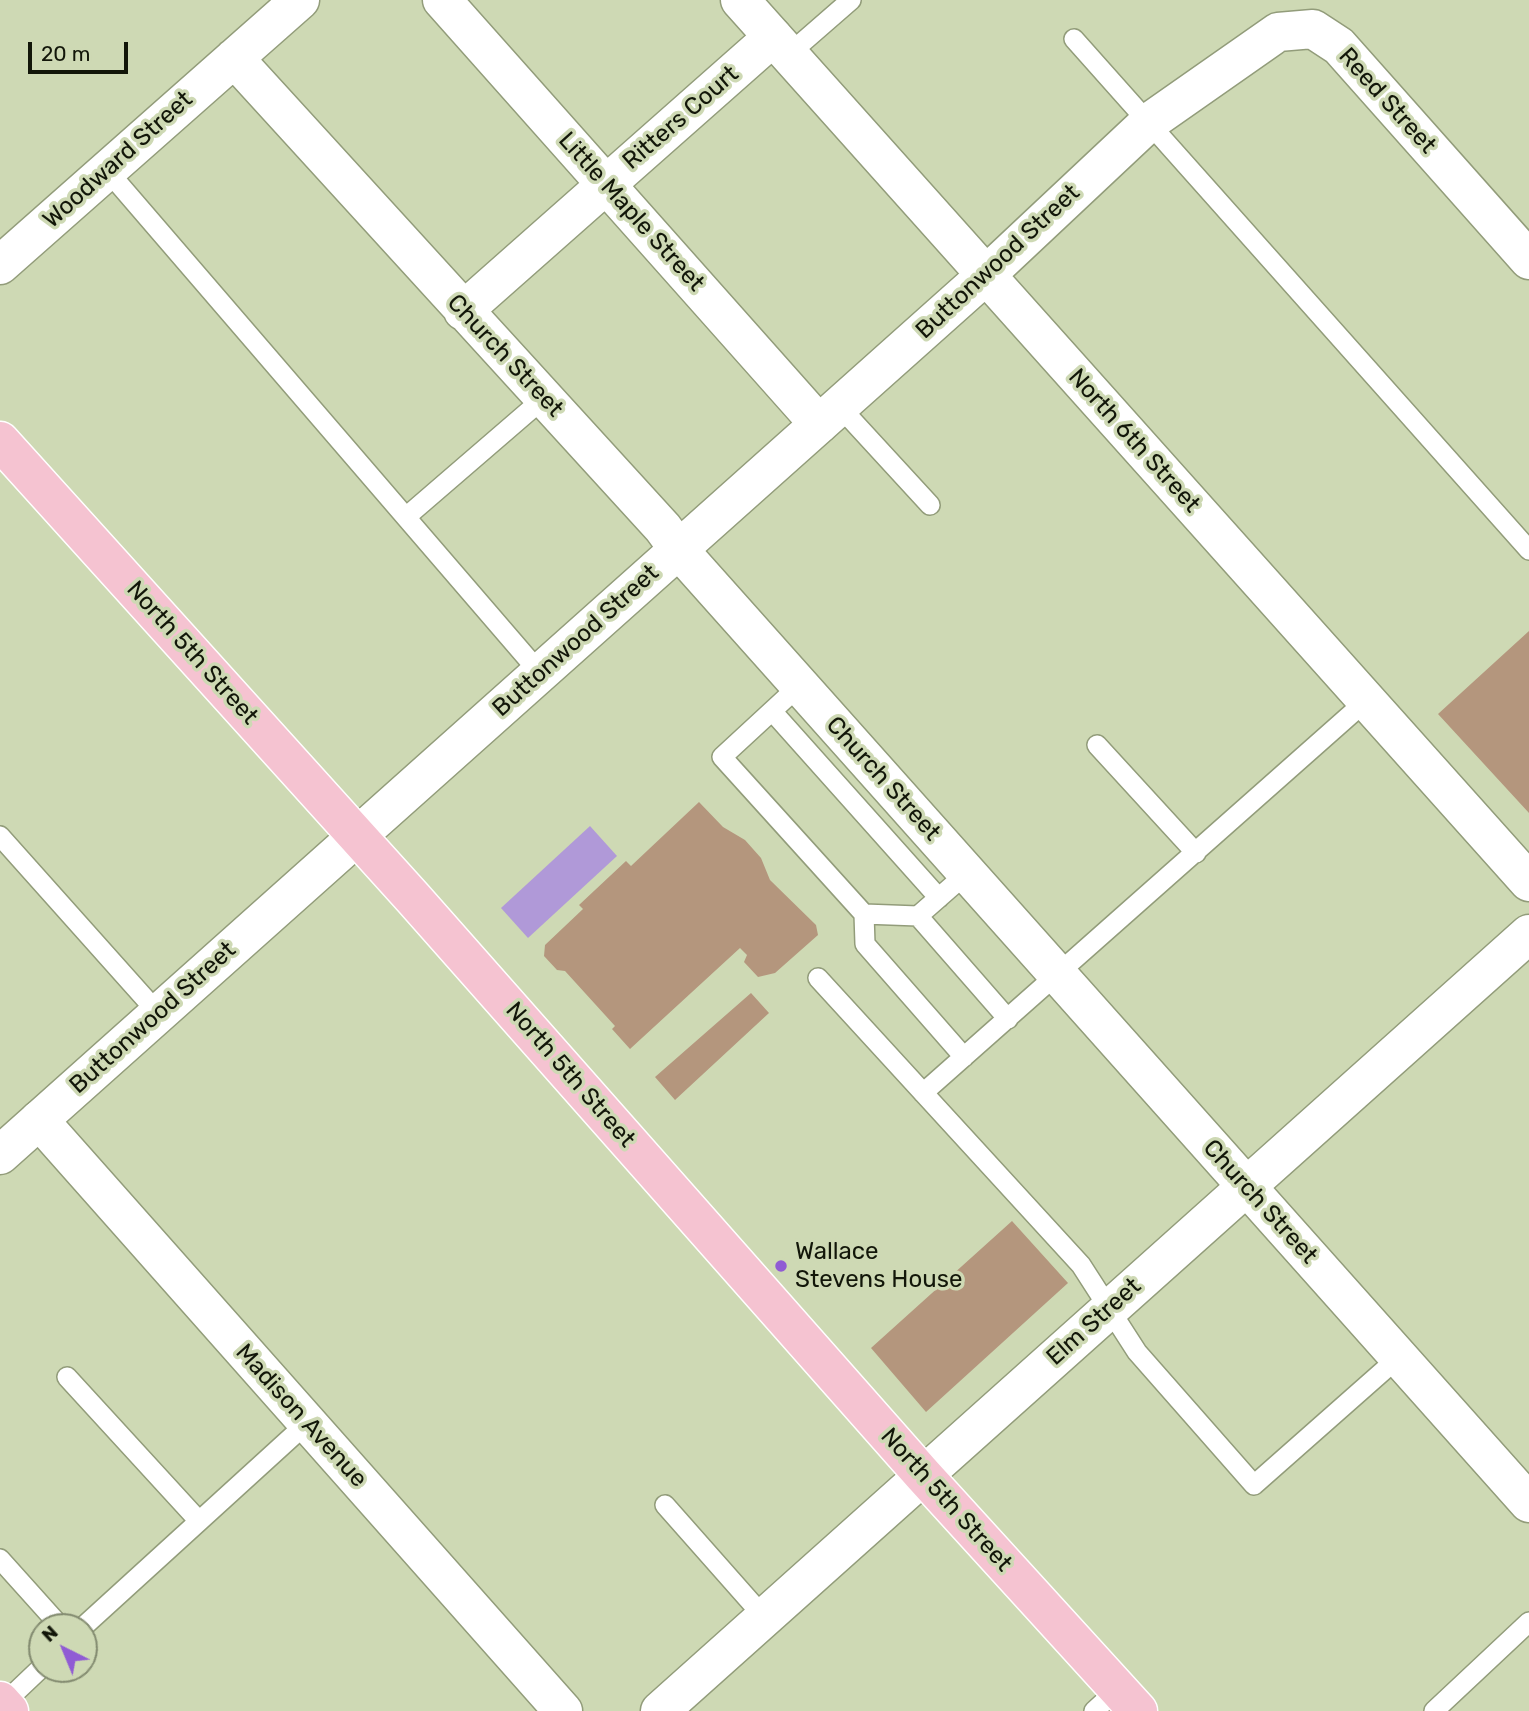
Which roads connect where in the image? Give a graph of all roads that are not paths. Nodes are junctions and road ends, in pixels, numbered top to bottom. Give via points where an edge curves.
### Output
1 (300, 0) edge
2 (442, 0) edge
3 (740, 0) edge
4 (851, 0) edge
5 (1074, 39) dead end
6 (781, 46) junction
7 (234, 58) junction
8 (1148, 122) junction
9 (106, 169) junction
10 (606, 185) junction
11 (1529, 260) edge
12 (0, 265) edge
13 (985, 276) junction
14 (463, 311) junction
15 (544, 398) junction
16 (829, 415) junction
17 (0, 441) edge
18 (930, 505) dead end
19 (406, 517) junction
20 (678, 550) junction
21 (1529, 550) edge
22 (540, 673) junction
23 (800, 685) junction
24 (1367, 700) junction
25 (772, 711) junction
26 (1097, 745) dead end
27 (0, 836) edge
28 (357, 836) junction
29 (1196, 853) junction
30 (967, 873) junction
31 (1529, 882) edge
32 (939, 898) junction
33 (864, 914) junction
34 (918, 916) junction
35 (1529, 933) edge
36 (1058, 975) junction
37 (818, 978) dead end
38 (158, 1013) junction
39 (1008, 1019) junction
40 (964, 1058) junction
41 (923, 1093) junction
42 (38, 1121) junction
43 (0, 1155) edge
44 (1246, 1186) junction
45 (1108, 1308) junction
46 (1399, 1357) junction
47 (67, 1377) dead end
48 (307, 1423) junction
49 (923, 1475) junction
50 (1529, 1503) edge
51 (666, 1505) dead end
52 (198, 1521) junction
53 (0, 1559) edge
54 (48, 1613) edge
55 (98, 1613) edge
56 (764, 1617) junction
57 (1529, 1622) edge
58 (28, 1681) edge
59 (1117, 1704) edge
60 (4, 1705) edge
61 (563, 1711) edge
62 (660, 1711) edge
63 (1434, 1711) edge

1 - 7 street, Woodward Street
2 - 10 street, Little Maple Street
3 - 6 street, North 6th Street
4 - 6 lane
5 - 8 lane
6 - 10 street, Ritters Court
6 - 13 street, North 6th Street
7 - 9 street, Woodward Street
7 - 14 street, Church Street
8 - 11 street, Reed Street via 1278,32 1313,29 1339,46
8 - 13 street, Buttonwood Street
8 - 21 lane
9 - 12 street, Woodward Street
9 - 19 lane
10 - 14 street, Ritters Court
10 - 16 street, Little Maple Street
13 - 16 street, Buttonwood Street
13 - 24 street, North 6th Street
14 - 15 street, Church Street
15 - 19 lane
15 - 20 street, Church Street
16 - 18 lane
16 - 20 street, Buttonwood Street
17 - 28 main road, North 5th Street
19 - 22 lane
20 - 22 street, Buttonwood Street
20 - 23 street, Church Street
22 - 28 street, Buttonwood Street
23 - 25 lane
23 - 30 street, Church Street
24 - 29 lane
24 - 31 street, North 6th Street
25 - 32 lane
25 - 33 lane via 722,757
26 - 29 lane
27 - 38 lane
28 - 38 street, Buttonwood Street
28 - 49 main road, North 5th Street
29 - 36 lane
30 - 32 lane
30 - 36 street, Church Street
32 - 34 lane
33 - 34 lane
33 - 40 lane via 865,944
34 - 39 lane
35 - 44 street, Elm Street
36 - 39 lane
36 - 44 street, Church Street
37 - 41 lane
38 - 42 street, Buttonwood Street
39 - 40 lane
40 - 41 lane
41 - 45 lane via 1081,1265
42 - 43 street, Buttonwood Street
42 - 48 street, Madison Avenue
44 - 45 street, Elm Street
44 - 46 street, Church Street
45 - 46 lane via 1137,1352 1254,1485
45 - 49 street, Elm Street
46 - 50 street, Church Street
47 - 52 lane
48 - 52 lane
48 - 61 street, Madison Avenue
49 - 56 street, Elm Street
49 - 59 main road, North 5th Street
51 - 56 lane
52 - 55 lane
53 - 54 lane
56 - 62 street, Elm Street
57 - 63 lane
58 - 60 lane

